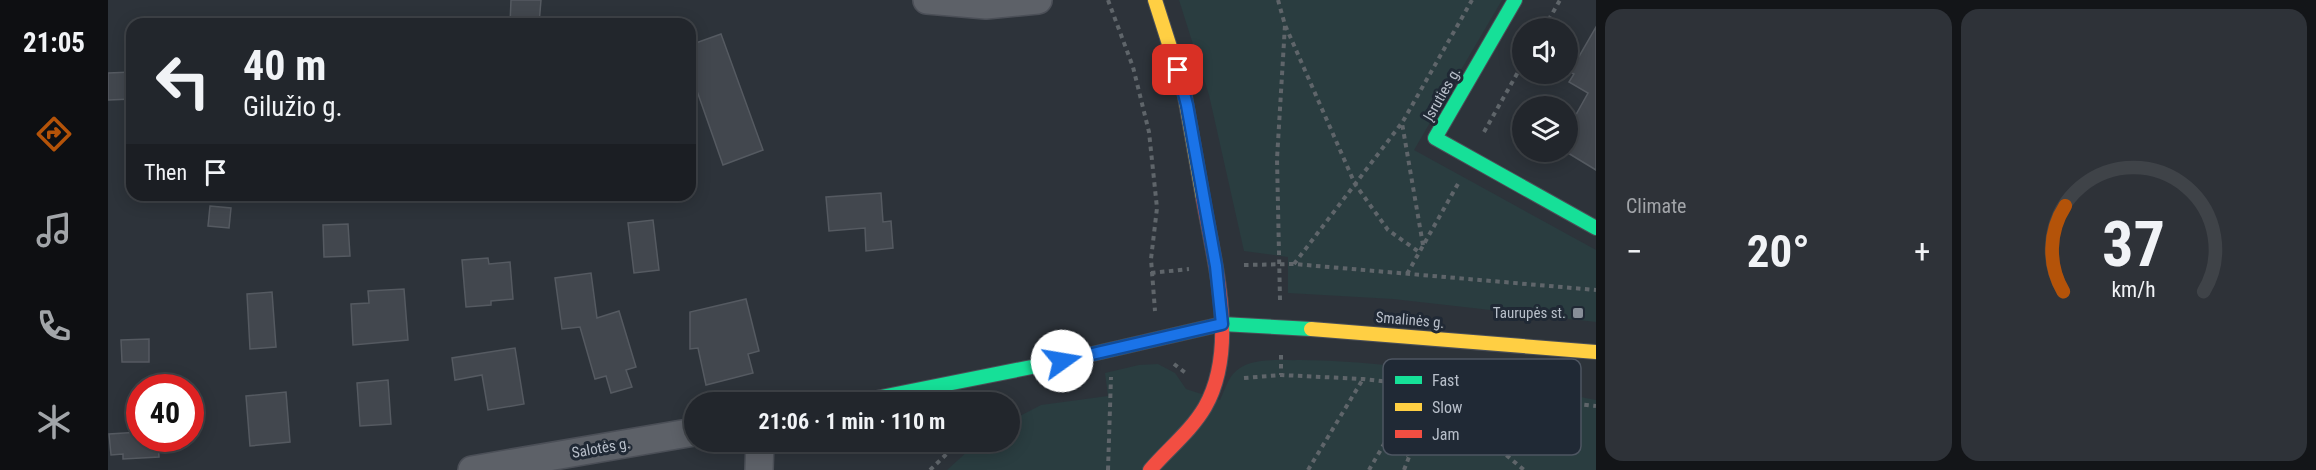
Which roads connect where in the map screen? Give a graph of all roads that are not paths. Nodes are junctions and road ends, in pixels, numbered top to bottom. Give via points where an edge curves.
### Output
1 (927, 0) edge
2 (1038, 0) edge
3 (1155, 0) edge
4 (1515, 0) edge
5 (1596, 228) edge
6 (1222, 324) junction
7 (1596, 352) edge
8 (904, 392) edge
9 (684, 434) edge
10 (760, 452) edge
11 (472, 470) edge
12 (759, 470) edge
13 (1150, 470) edge

1 - 2 street via 986,5
3 - 6 street via 1187,105 1216,266
4 - 5 street, Įsruties g. via 1435,138
6 - 7 street, Smalinės g.
6 - 8 street
6 - 13 street via 1209,399 1198,418
9 - 11 street, Salotės g.
10 - 12 street

